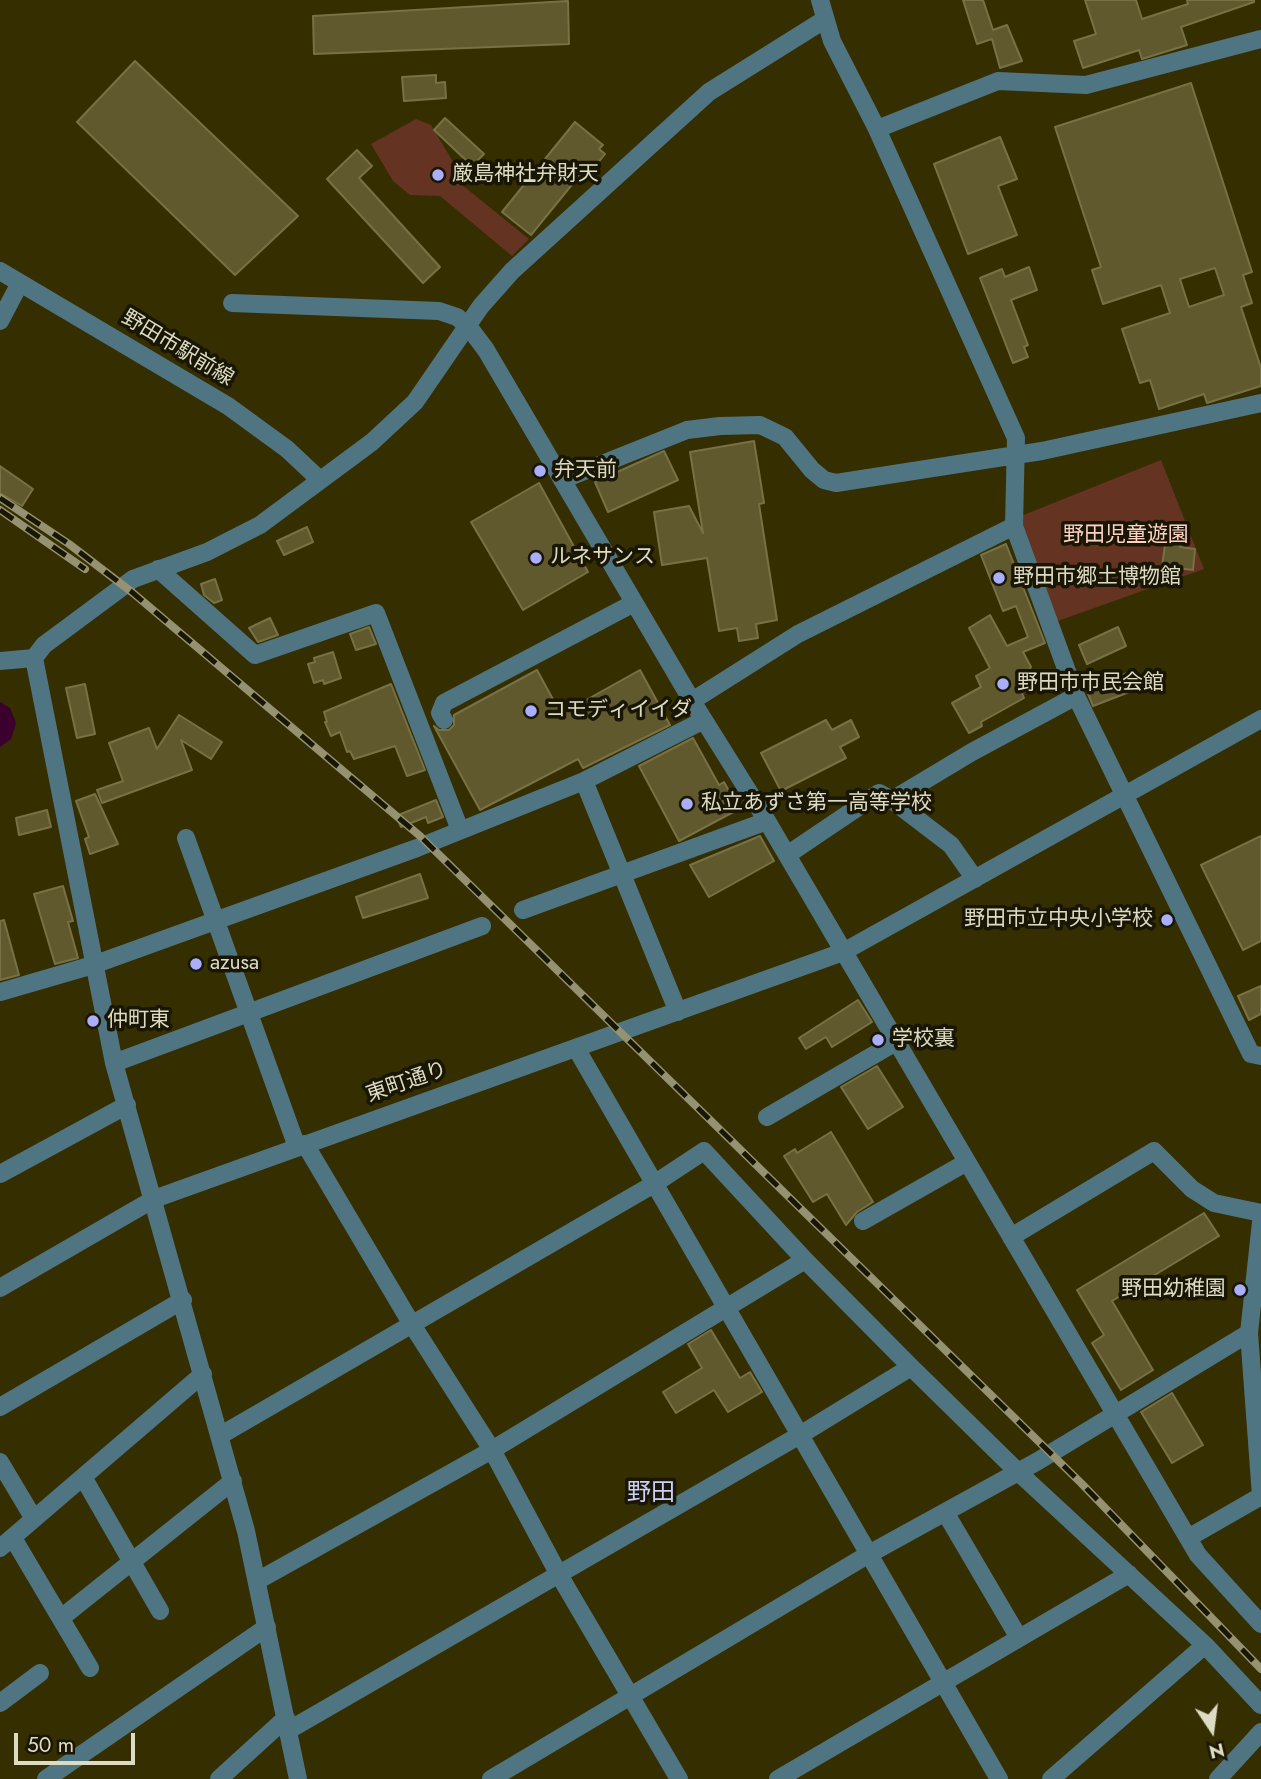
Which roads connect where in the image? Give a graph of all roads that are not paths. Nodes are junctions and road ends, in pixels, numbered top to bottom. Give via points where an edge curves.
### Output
1 (820, 0) edge
2 (824, 20) junction
3 (1261, 39) edge
4 (877, 129) junction
5 (0, 271) edge
6 (20, 283) junction
7 (232, 303) dead end
8 (0, 321) edge
9 (468, 326) junction
10 (1261, 403) edge
11 (1013, 454) junction
12 (320, 480) junction
13 (562, 480) junction
14 (1014, 526) junction
15 (158, 569) junction
16 (634, 603) junction
17 (34, 657) junction
18 (0, 661) edge
19 (1076, 696) junction
20 (692, 701) junction
21 (1261, 719) edge
22 (444, 720) dead end
23 (704, 720) junction
24 (584, 781) junction
25 (1125, 794) junction
26 (892, 800) junction
27 (767, 821) junction
28 (460, 830) junction
29 (186, 838) dead end
30 (787, 855) junction
31 (622, 874) junction
32 (975, 879) junction
33 (523, 910) dead end
34 (216, 921) junction
35 (482, 926) dead end
36 (843, 952) junction
37 (93, 965) junction
38 (0, 992) edge
39 (678, 1012) junction
40 (248, 1014) junction
41 (896, 1042) junction
42 (576, 1048) junction
43 (1261, 1056) edge
44 (114, 1062) junction
45 (127, 1105) junction
46 (766, 1117) dead end
47 (301, 1145) junction
48 (967, 1162) junction
49 (0, 1174) edge
50 (654, 1184) junction
51 (154, 1199) junction
52 (1261, 1213) edge
53 (863, 1221) dead end
54 (1261, 1223) edge
55 (1011, 1237) junction
56 (805, 1260) junction
57 (0, 1287) edge
58 (183, 1300) junction
59 (726, 1308) junction
60 (411, 1323) junction
61 (1250, 1333) junction
62 (911, 1367) junction
63 (203, 1374) junction
64 (0, 1407) edge
65 (1258, 1411) edge
66 (1114, 1414) junction
67 (220, 1435) junction
68 (800, 1435) junction
69 (492, 1450) junction
70 (0, 1462) edge
71 (1017, 1471) junction
72 (83, 1477) junction
73 (233, 1481) junction
74 (944, 1512) junction
75 (34, 1519) junction
76 (1188, 1538) junction
77 (6, 1543) edge
78 (869, 1554) junction
79 (132, 1562) junction
80 (558, 1573) junction
81 (1129, 1574) junction
82 (257, 1581) junction
83 (160, 1611) dead end
84 (61, 1618) junction
85 (1261, 1625) edge
86 (267, 1628) junction
87 (1019, 1638) junction
88 (1206, 1645) junction
89 (90, 1668) dead end
90 (40, 1673) dead end
91 (943, 1682) junction
92 (631, 1698) junction
93 (0, 1703) edge
94 (1261, 1704) edge
95 (287, 1724) junction
96 (1261, 1732) edge
97 (46, 1779) edge
98 (219, 1779) edge
99 (298, 1779) edge
100 (491, 1779) edge
101 (679, 1779) edge
102 (778, 1779) edge
103 (999, 1779) edge
104 (1051, 1779) edge
105 (1218, 1779) edge

1 - 2 street
2 - 4 street
2 - 9 street via 709,92 512,271
3 - 4 street via 1086,86 998,81
4 - 11 street via 1004,407 1016,438
5 - 6 street, 野田市駅前線
6 - 8 street
6 - 12 street, 野田市駅前線 via 228,406
7 - 9 street via 439,311
9 - 12 street via 415,402
9 - 13 street
10 - 11 street
11 - 13 street via 836,483 818,475 785,437 760,425 720,426 687,430
11 - 14 street
12 - 15 street via 260,525
13 - 16 street
14 - 19 street
14 - 20 street via 798,634
15 - 17 street via 134,579
15 - 28 street via 255,655 376,613
16 - 20 street
16 - 22 street via 444,703 440,713
17 - 18 street
17 - 37 street
19 - 25 street
19 - 26 street
20 - 23 street
21 - 25 street, 東町通り
23 - 24 street
23 - 27 street
24 - 28 street
24 - 31 street
25 - 32 street, 東町通り
25 - 43 street via 1251,1054
26 - 30 street via 879,793
26 - 32 street via 951,845
27 - 30 street
27 - 31 street
28 - 34 street
29 - 34 street
30 - 36 street
31 - 33 street
31 - 39 street
32 - 36 street, 東町通り
34 - 37 street
34 - 40 street
35 - 40 street
36 - 39 street, 東町通り
36 - 41 street
37 - 38 street
37 - 44 street
39 - 42 street, 東町通り
40 - 44 street
40 - 47 street
41 - 46 street
41 - 48 street
42 - 47 street, 東町通り
42 - 50 street
44 - 45 street
45 - 49 street
45 - 51 street
47 - 51 street, 東町通り
47 - 60 street
48 - 53 street
48 - 55 street
50 - 56 street via 704,1151
50 - 59 street
50 - 60 street
51 - 57 street, 東町通り
51 - 58 street
52 - 55 street via 1214,1203 1192,1189 1154,1152
54 - 61 street
55 - 66 street
56 - 59 street
56 - 62 street
58 - 63 street
58 - 64 street
59 - 68 street
59 - 69 street
60 - 67 street
60 - 69 street
61 - 65 street
61 - 66 street
62 - 68 street
62 - 71 street
63 - 67 street
63 - 72 street
65 - 76 street via 1261,1496
66 - 71 street
66 - 76 street
67 - 73 street
68 - 78 street
68 - 80 street
69 - 80 street
69 - 82 street
70 - 75 street
71 - 74 street
71 - 81 street
72 - 75 street
72 - 79 street
73 - 79 street
73 - 82 street
74 - 78 street
74 - 87 street
75 - 77 street
76 - 85 street
77 - 84 street
78 - 91 street
78 - 92 street
79 - 83 street
79 - 84 street
80 - 92 street
80 - 95 street
81 - 87 street
81 - 88 street
82 - 86 street
84 - 89 street
86 - 95 street
86 - 97 street
87 - 91 street
88 - 94 street
88 - 104 street
90 - 93 street
91 - 102 street
91 - 103 street
92 - 100 street
92 - 101 street
95 - 98 street
95 - 99 street
96 - 105 street

